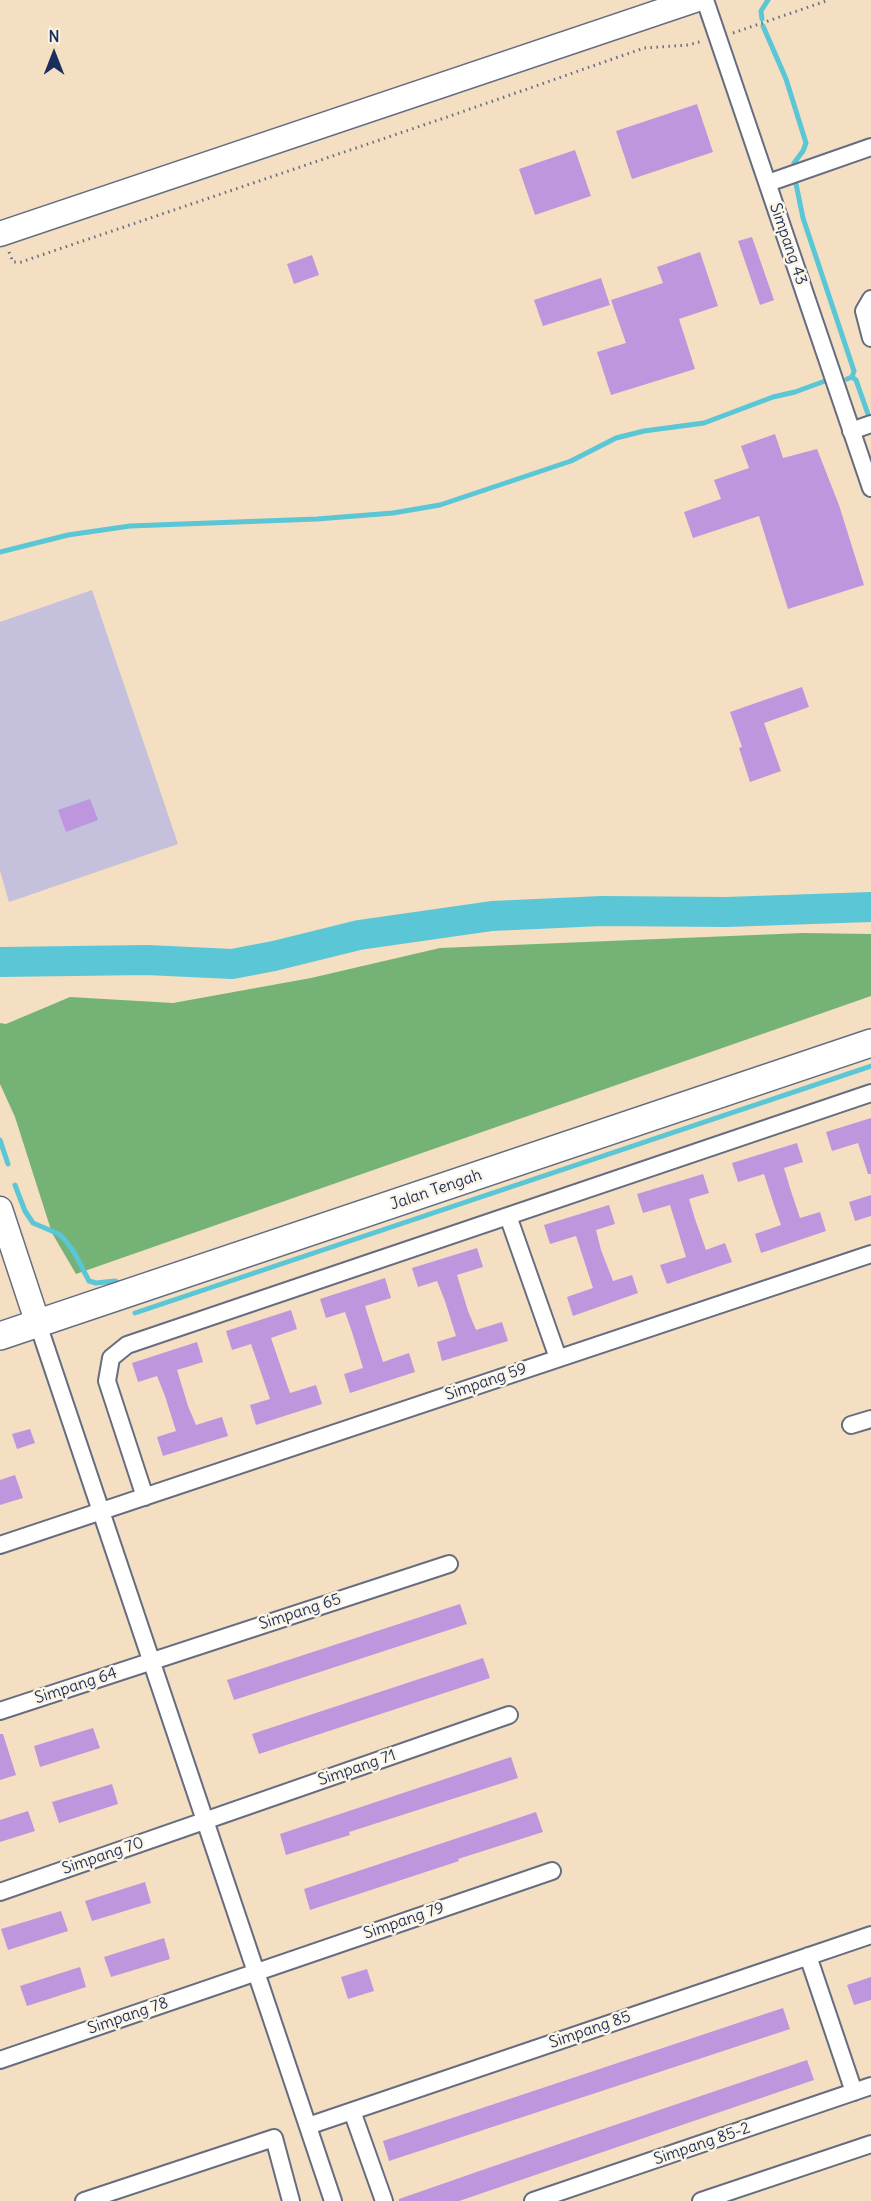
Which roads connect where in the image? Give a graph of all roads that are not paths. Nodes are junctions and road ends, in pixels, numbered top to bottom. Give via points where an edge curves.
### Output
1 (695, 0) edge
2 (705, 0) edge
3 (871, 147) edge
4 (768, 183) junction
5 (1, 234) edge
6 (871, 299) edge
7 (871, 338) edge
8 (871, 424) edge
9 (852, 431) junction
10 (868, 466) edge
11 (871, 488) edge
12 (871, 1043) edge
13 (871, 1094) edge
14 (0, 1209) edge
15 (508, 1216) junction
16 (871, 1254) edge
17 (38, 1324) junction
18 (0, 1336) edge
19 (558, 1358) junction
20 (871, 1419) edge
21 (851, 1425) dead end
22 (145, 1497) junction
23 (101, 1511) junction
24 (0, 1545) edge
25 (449, 1564) dead end
26 (152, 1661) junction
27 (0, 1711) edge
28 (509, 1715) dead end
29 (205, 1821) junction
30 (552, 1871) dead end
31 (0, 1892) edge
32 (871, 1935) edge
33 (808, 1956) junction
34 (256, 1972) junction
35 (0, 2060) edge
36 (871, 2086) edge
37 (854, 2092) junction
38 (352, 2111) junction
39 (308, 2126) junction
40 (871, 2144) edge
41 (84, 2201) edge
42 (291, 2201) edge
43 (333, 2201) edge
44 (384, 2201) edge
45 (533, 2201) edge
46 (701, 2201) edge

1 - 5 street
2 - 4 street, Simpang 43
3 - 4 street
4 - 9 street, Simpang 43
6 - 7 street via 864,311
8 - 9 street
9 - 10 street, Simpang 43
10 - 11 street, Simpang 43
12 - 17 main road, Jalan Tengah
13 - 15 street
14 - 17 street
15 - 19 street
15 - 22 street via 127,1346 111,1358 107,1381
16 - 19 street, Simpang 59
17 - 18 main road, Jalan Tengah
17 - 23 street
19 - 22 street, Simpang 59
20 - 21 street
22 - 23 street, Simpang 59
23 - 24 street, Simpang 59
23 - 26 street
25 - 26 street, Simpang 65
26 - 27 street, Simpang 64
26 - 29 street
28 - 29 street, Simpang 71
29 - 31 street, Simpang 70
29 - 34 street
30 - 34 street, Simpang 79
32 - 33 street, Simpang 85
33 - 37 street
33 - 38 street, Simpang 85
34 - 35 street, Simpang 78
34 - 39 street
36 - 37 street, Simpang 85-2
37 - 45 street, Simpang 85-2
38 - 39 street, Simpang 85
38 - 44 street
39 - 43 street
40 - 46 street
41 - 42 street via 274,2138

